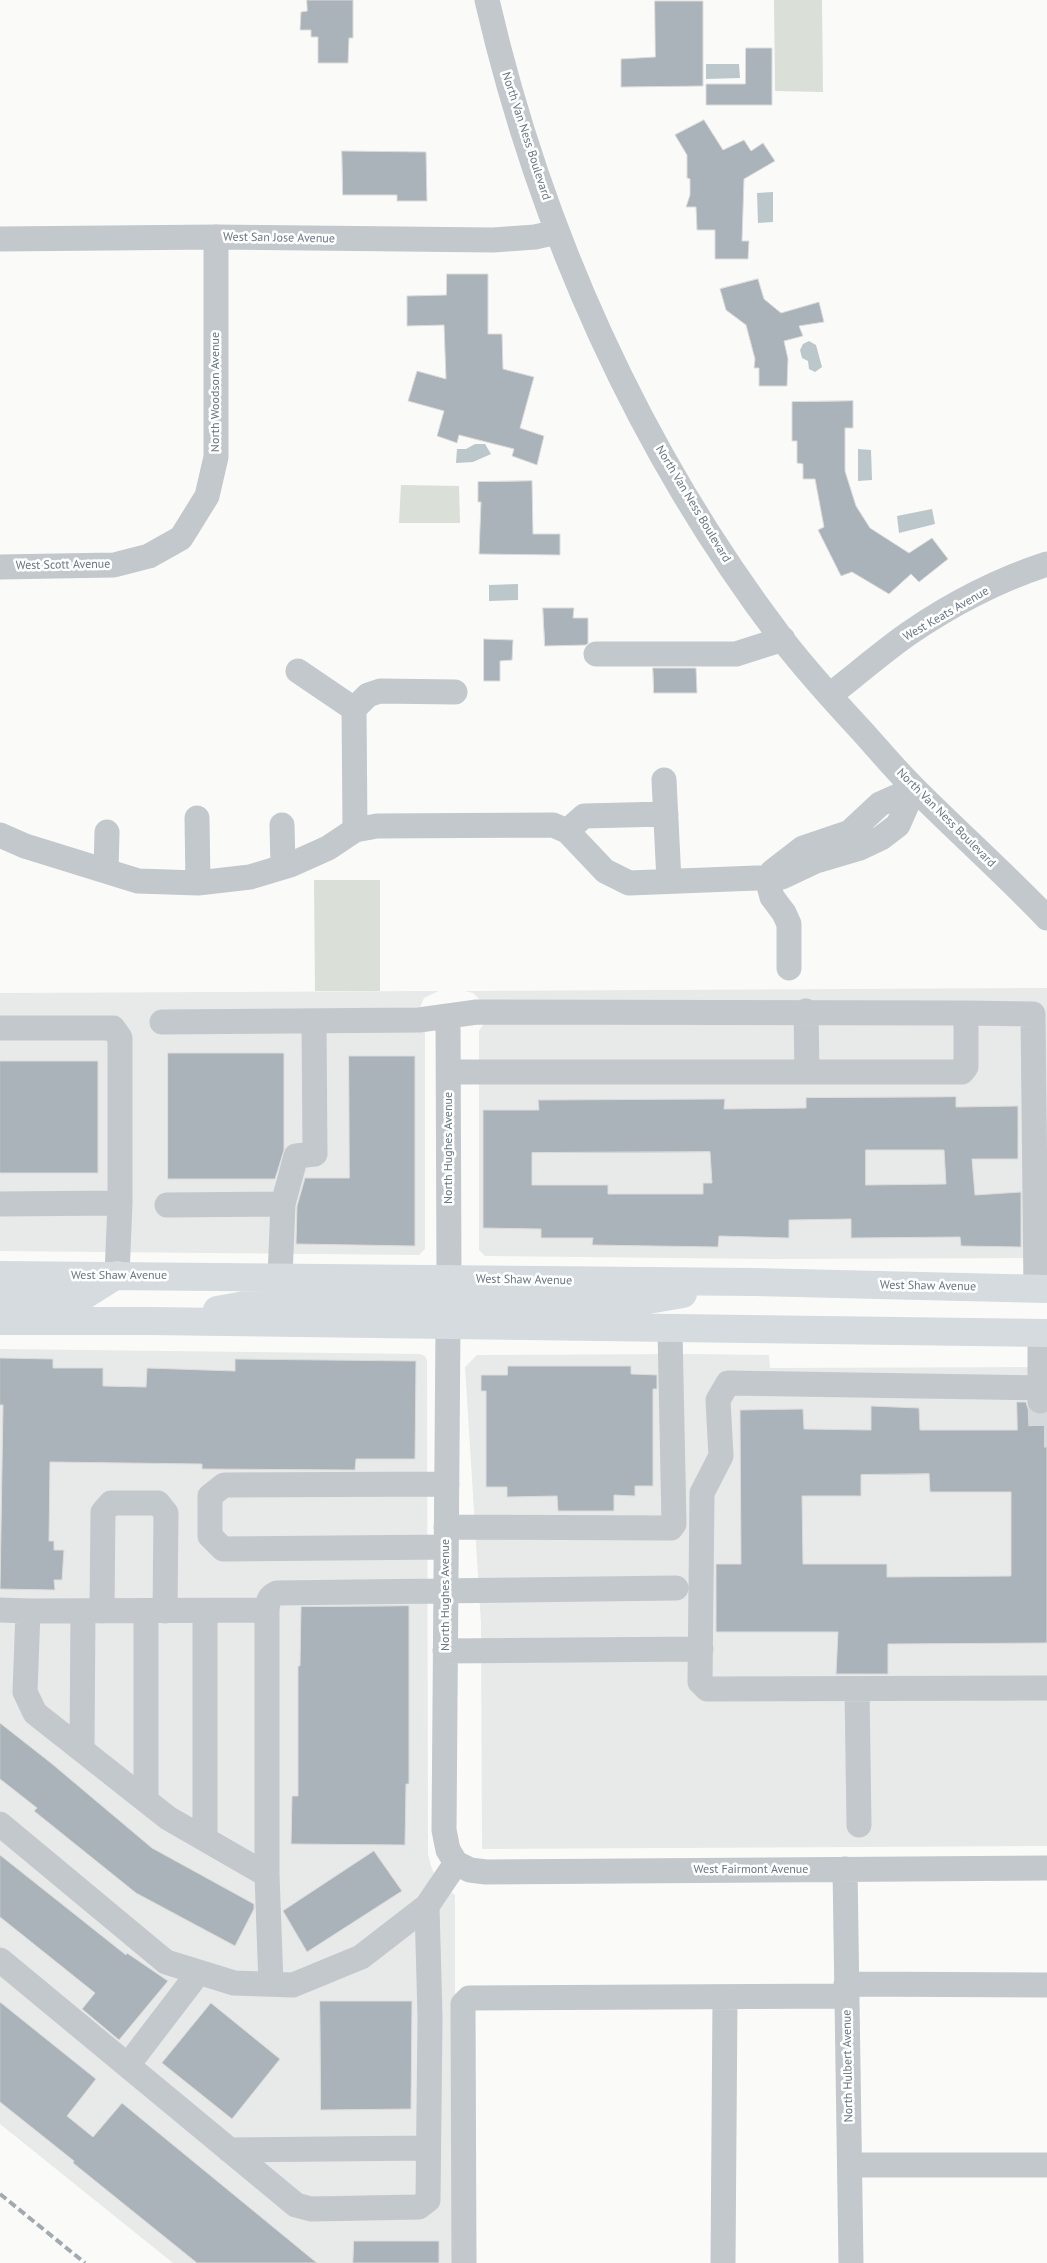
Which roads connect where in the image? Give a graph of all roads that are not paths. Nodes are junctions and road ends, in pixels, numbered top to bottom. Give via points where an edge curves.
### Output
1 (487, 0) edge
2 (558, 232) junction
3 (216, 238) junction
4 (0, 240) edge
5 (181, 538) joint
6 (1047, 564) edge
7 (0, 567) edge
8 (783, 639) junction
9 (596, 654) dead end
10 (298, 672) dead end
11 (455, 692) dead end
12 (830, 695) junction
13 (354, 709) junction
14 (664, 780) dead end
15 (914, 789) junction
16 (666, 814) junction
17 (197, 818) dead end
18 (282, 825) dead end
19 (355, 830) junction
20 (567, 831) junction
21 (106, 832) dead end
22 (1, 839) edge
23 (283, 867) junction
24 (106, 871) junction
25 (766, 878) junction
26 (669, 881) junction
27 (198, 883) junction
28 (1047, 918) edge
29 (790, 968) dead end
30 (806, 1011) junction
31 (1040, 1012) edge
32 (966, 1013) junction
33 (448, 1016) junction
34 (162, 1022) dead end
35 (314, 1022) junction
36 (0, 1028) edge
37 (449, 1072) junction
38 (807, 1072) junction
39 (1041, 1129) edge
40 (120, 1203) junction
41 (0, 1204) edge
42 (283, 1204) junction
43 (167, 1205) dead end
44 (0, 1275) edge
45 (116, 1275) junction
46 (280, 1277) junction
47 (449, 1279) junction
48 (754, 1282) junction
49 (1042, 1289) edge
50 (0, 1296) edge
51 (0, 1321) edge
52 (151, 1321) junction
53 (448, 1325) junction
54 (670, 1330) junction
55 (1044, 1333) edge
56 (1043, 1392) edge
57 (447, 1484) junction
58 (446, 1537) junction
59 (676, 1588) dead end
60 (446, 1591) junction
61 (0, 1610) edge
62 (156, 1610) junction
63 (205, 1610) junction
64 (267, 1610) junction
65 (28, 1611) junction
66 (93, 1611) junction
67 (701, 1648) junction
68 (445, 1652) junction
69 (1047, 1688) edge
70 (857, 1689) junction
71 (82, 1749) junction
72 (146, 1800) junction
73 (0, 1824) edge
74 (859, 1825) dead end
75 (204, 1839) junction
76 (456, 1863) junction
77 (1047, 1868) edge
78 (845, 1869) junction
79 (267, 1875) junction
80 (427, 1906) junction
81 (0, 1960) edge
82 (199, 1972) junction
83 (271, 1984) junction
84 (1047, 1985) edge
85 (846, 1990) junction
86 (725, 1998) junction
87 (128, 2065) junction
88 (428, 2148) junction
89 (229, 2150) junction
90 (851, 2165) junction
91 (1047, 2165) edge
92 (464, 2263) edge
93 (724, 2263) edge
94 (851, 2263) edge

1 - 2 street, North Van Ness Boulevard via 519,118
2 - 3 street, West San Jose Avenue via 493,240
2 - 8 street, North Van Ness Boulevard via 581,291 636,409 723,556
3 - 4 street, West San Jose Avenue
3 - 5 street, North Woodson Avenue via 216,457 207,496
5 - 7 street, West Scott Avenue via 149,556 114,565
6 - 12 street, West Keats Avenue via 964,600 908,634
8 - 9 street via 736,654
8 - 12 street, North Van Ness Boulevard
10 - 13 street
11 - 13 street via 380,692 368,695
12 - 15 street, North Van Ness Boulevard
13 - 19 street
14 - 16 street
15 - 25 street via 880,804 850,832 803,848 778,865
15 - 28 street, North Van Ness Boulevard
16 - 20 street via 584,816
16 - 26 street
17 - 27 street
18 - 23 street
19 - 20 street via 377,826 553,825
19 - 23 street via 328,848
20 - 26 street via 605,871 629,883
21 - 24 street
22 - 24 street
23 - 27 street via 250,876
24 - 27 street via 138,881
25 - 26 street
25 - 29 street via 772,898 790,924
30 - 32 street
30 - 33 street via 477,1012
30 - 38 street
31 - 32 street
31 - 39 street
32 - 38 street via 966,1067 962,1072
33 - 35 street via 419,1020
33 - 37 street, North Hughes Avenue
34 - 35 street
35 - 42 street via 315,1154 296,1156
36 - 40 street via 113,1028 120,1038
37 - 38 street
37 - 47 street, North Hughes Avenue
39 - 49 street
40 - 41 street
40 - 45 street
42 - 43 street
42 - 46 street
44 - 45 main road, West Shaw Avenue
45 - 46 main road, West Shaw Avenue
45 - 50 main road via 82,1297
46 - 47 main road, West Shaw Avenue
47 - 48 main road, West Shaw Avenue
47 - 52 main road via 442,1298 426,1304 256,1303
48 - 49 main road, West Shaw Avenue
48 - 53 main road via 642,1301 472,1300 455,1310
51 - 52 main road
52 - 53 main road
53 - 54 main road
53 - 57 street, North Hughes Avenue
54 - 55 main road
54 - 58 street via 674,1524 671,1528
55 - 56 street
56 - 67 street via 728,1382 718,1400 721,1456 702,1493
57 - 58 street, North Hughes Avenue
57 - 58 street via 224,1485 210,1496 210,1536 224,1549
58 - 60 street, North Hughes Avenue
59 - 60 street
60 - 64 street via 278,1592 271,1595
60 - 68 street, North Hughes Avenue
61 - 65 street
62 - 63 street
62 - 66 street
62 - 66 street via 166,1513 158,1503 111,1503 103,1512
62 - 72 street
63 - 64 street
63 - 75 street
64 - 79 street
65 - 66 street
65 - 71 street via 25,1692 36,1713
66 - 71 street
67 - 68 street
67 - 70 street via 700,1682 707,1690
68 - 76 street, North Hughes Avenue via 444,1830 448,1850
69 - 70 street
70 - 74 street
71 - 72 street
72 - 75 street via 168,1818
73 - 82 street via 166,1962
75 - 79 street
76 - 78 street, West Fairmont Avenue via 470,1870 486,1872
76 - 80 street
77 - 78 street, West Fairmont Avenue
78 - 85 street, North Hulbert Avenue
79 - 83 street
80 - 83 street via 361,1957 293,1985
80 - 88 street via 430,2017
81 - 87 street
82 - 83 street via 234,1983
82 - 87 street
84 - 85 street
85 - 86 street
85 - 90 street, North Hulbert Avenue
86 - 92 street via 469,1998 463,2004
86 - 93 street
87 - 89 street
88 - 89 street
88 - 89 street via 428,2200 419,2207 311,2209 296,2205
90 - 91 street
90 - 94 street, North Hulbert Avenue

